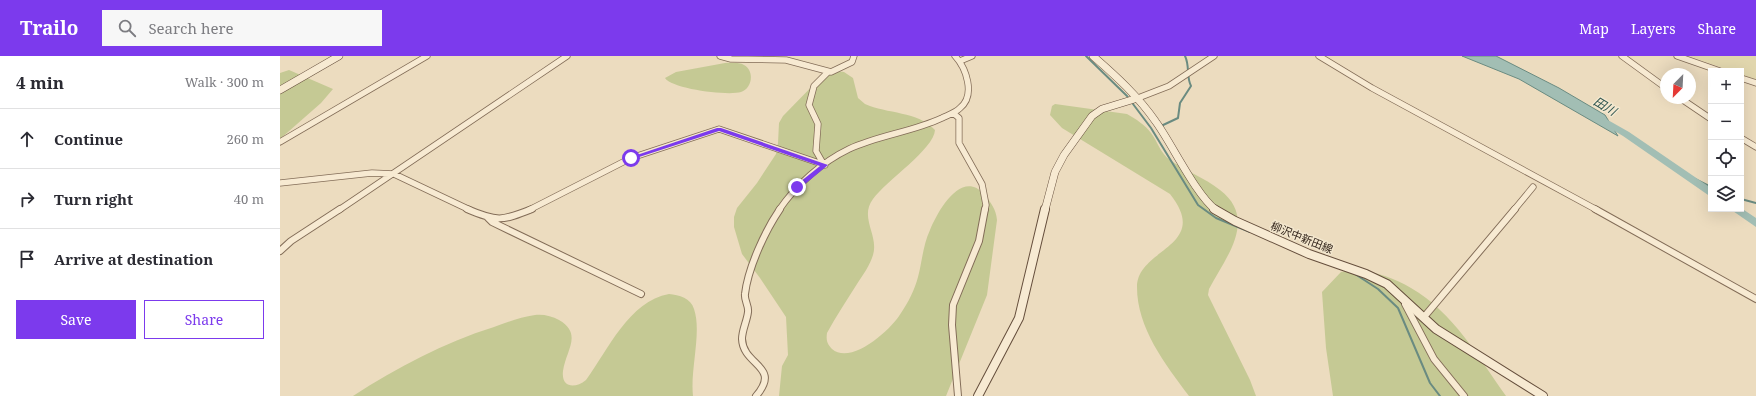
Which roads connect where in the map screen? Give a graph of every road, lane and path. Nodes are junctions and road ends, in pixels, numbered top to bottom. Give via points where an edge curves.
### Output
1 (339, 56) edge
2 (427, 56) edge
3 (567, 56) edge
4 (720, 56) edge
5 (854, 56) edge
6 (955, 56) edge
7 (972, 56) edge
8 (1093, 56) edge
9 (1214, 56) edge
10 (1319, 56) edge
11 (1622, 56) edge
12 (1677, 56) edge
13 (960, 60) junction
14 (1711, 68) edge
15 (828, 72) junction
16 (1744, 79) edge
17 (1660, 84) edge
18 (1756, 84) edge
19 (280, 90) edge
20 (1136, 98) junction
21 (1689, 104) edge
22 (953, 113) junction
23 (1708, 117) edge
24 (1744, 140) edge
25 (280, 142) edge
26 (1756, 147) edge
27 (825, 165) junction
28 (394, 174) junction
29 (280, 183) edge
30 (1534, 187) dead end
31 (488, 218) junction
32 (280, 251) edge
33 (641, 294) dead end
34 (1406, 299) junction
35 (1756, 299) edge
36 (1424, 317) junction
37 (756, 396) edge
38 (958, 396) edge
39 (978, 396) edge
40 (1464, 396) edge
41 (1543, 396) edge

1 - 19 main road
2 - 25 street
3 - 28 street
4 - 15 street via 731,59 786,60
5 - 15 street via 852,62 837,71
6 - 13 street
7 - 13 street
8 - 20 main road, 柳沢中新田線
9 - 20 street via 1180,79 1153,93
10 - 35 street via 1372,88
11 - 17 street
12 - 14 street
13 - 22 street via 968,75 968,93 965,103
15 - 27 street via 814,86 809,105 818,124 816,151
16 - 18 street
20 - 34 main road, 柳沢中新田線 via 1156,122 1214,209 1309,254 1366,274 1387,284
20 - 39 main road via 1102,109 1092,116 1055,172 1019,318
21 - 23 street
22 - 27 street via 921,127 859,145
22 - 38 street via 959,118 959,143 982,184 986,205 979,241 953,305 952,325
24 - 26 street
27 - 31 street via 719,129 620,162 520,214 499,219
27 - 37 street via 797,187 778,210 760,249 745,296 748,309 742,335 744,350 766,376 764,387
28 - 29 street via 372,173
28 - 31 street
28 - 32 street via 291,241
30 - 36 street
31 - 33 street
34 - 36 main road, 柳沢中新田線
34 - 40 street via 1404,302 1434,359
36 - 41 main road, 柳沢中新田線 via 1436,329 1467,350

